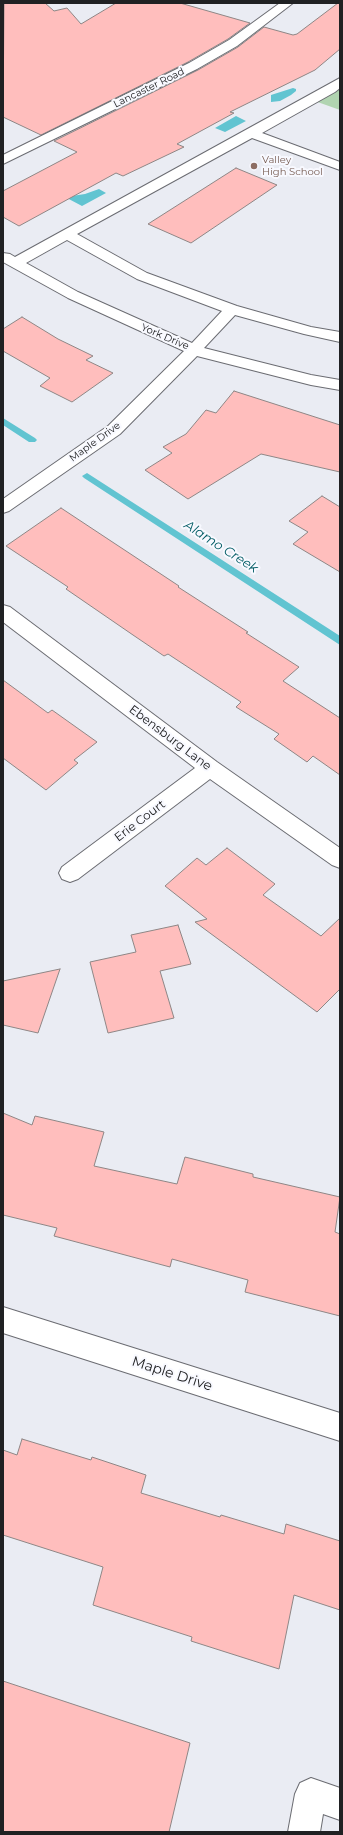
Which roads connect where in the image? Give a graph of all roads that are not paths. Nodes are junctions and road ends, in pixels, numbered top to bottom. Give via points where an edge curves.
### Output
1 (264, 3) edge
2 (284, 5) edge
3 (340, 82) edge
4 (251, 133) junction
5 (3, 160) edge
6 (340, 166) edge
7 (68, 235) junction
8 (9, 260) edge
9 (232, 308) junction
10 (340, 337) edge
11 (194, 350) junction
12 (340, 385) edge
13 (3, 507) edge
14 (3, 612) edge
15 (210, 768) junction
16 (340, 859) edge
17 (70, 873) dead end
18 (3, 1320) edge
19 (340, 1427) edge
20 (340, 1804) edge
21 (304, 1832) edge

1 - 2 street
2 - 5 street, Lancaster Road via 233,43 194,66
3 - 4 street via 331,90
4 - 6 street
4 - 7 street
7 - 8 street
7 - 9 street via 142,276
8 - 11 street, York Drive via 73,295
9 - 10 street via 309,332
9 - 11 street, Maple Drive
11 - 12 street, York Drive
11 - 13 street, Maple Drive via 114,430
14 - 15 street, Ebensburg Lane
15 - 16 street, Ebensburg Lane
15 - 17 street, Erie Court
18 - 19 street, Maple Drive
20 - 21 street via 311,1794

